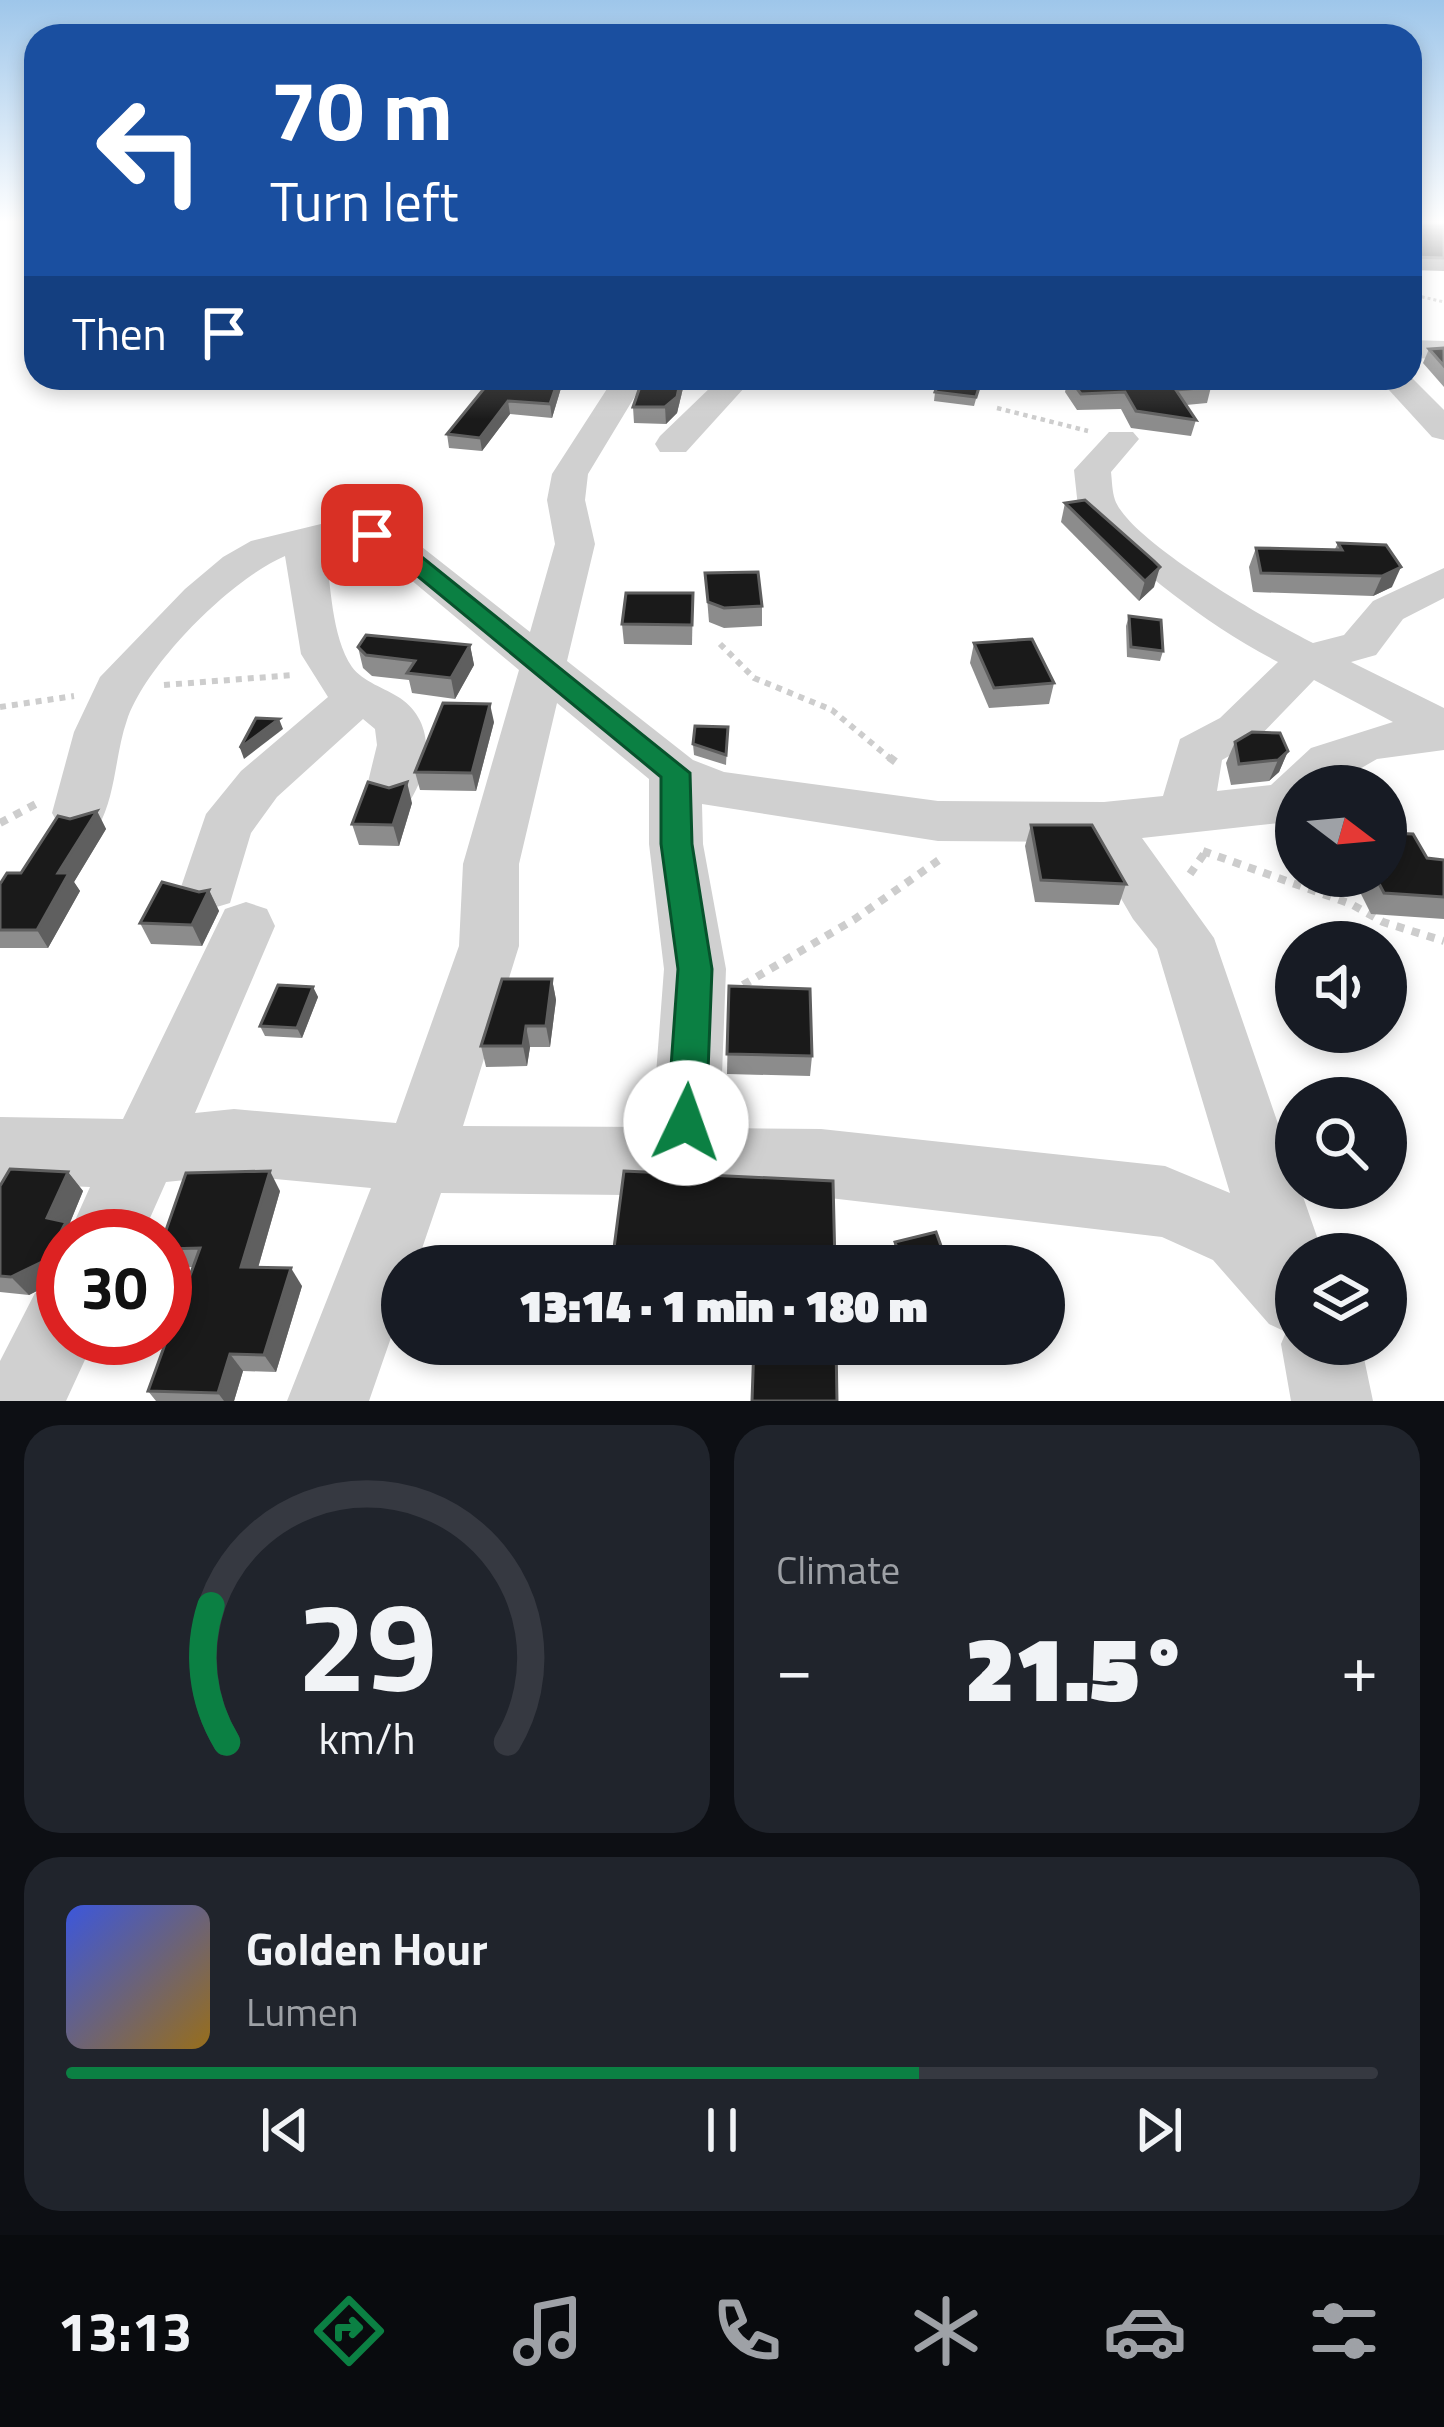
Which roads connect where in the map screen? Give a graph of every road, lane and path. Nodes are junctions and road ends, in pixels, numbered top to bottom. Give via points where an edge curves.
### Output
1 (611, 390) edge
2 (727, 390) edge
3 (1406, 390) edge
4 (988, 392) edge
5 (1444, 430) edge
6 (1121, 439) joint
7 (674, 444) dead end
8 (303, 538) junction
9 (1444, 581) edge
10 (720, 644) dead end
11 (451, 645) edge
12 (527, 651) junction
13 (1310, 658) junction
14 (342, 660) junction
15 (116, 689) junction
16 (0, 707) edge
17 (1444, 730) edge
18 (1323, 765) edge
19 (902, 766) dead end
20 (675, 773) junction
21 (393, 786) edge
22 (1275, 807) edge
23 (79, 813) edge
24 (997, 821) junction
25 (1104, 822) junction
26 (1201, 831) junction
27 (1184, 938) junction
28 (1444, 941) edge
29 (743, 985) edge
30 (0, 1150) edge
31 (148, 1151) junction
32 (418, 1159) junction
33 (684, 1162) junction
34 (119, 1209) edge
35 (1279, 1233) edge
36 (1275, 1274) edge
37 (41, 1365) edge
38 (1325, 1365) edge
39 (23, 1401) edge
40 (328, 1401) edge
41 (1332, 1401) edge

1 - 12 street via 570,474 575,544
2 - 7 street
3 - 5 street
4 - 6 path
6 - 13 street via 1092,470 1097,507 1156,565 1238,623
8 - 12 street via 372,535 394,545
8 - 14 street
8 - 15 street via 249,557
9 - 13 street via 1388,610 1360,645
10 - 19 path via 747,678 854,723
11 - 12 street
12 - 20 street
12 - 32 street via 491,864 489,946
13 - 17 street
13 - 26 street via 1237,730 1198,751
14 - 15 path
14 - 21 street via 403,736
14 - 31 street via 225,828 228,906
15 - 16 path
15 - 23 street
17 - 18 street via 1384,737
20 - 24 street via 718,790 938,821
20 - 33 street via 676,844 695,969
22 - 26 street
24 - 25 street
24 - 29 path
25 - 26 street
25 - 27 street
26 - 27 path
26 - 28 path via 1351,904 1367,920
27 - 35 street
30 - 31 street
31 - 32 street via 234,1142
31 - 34 street
32 - 33 street
32 - 40 street
33 - 36 street via 821,1163 1166,1202 1239,1234
37 - 39 street
38 - 41 street

